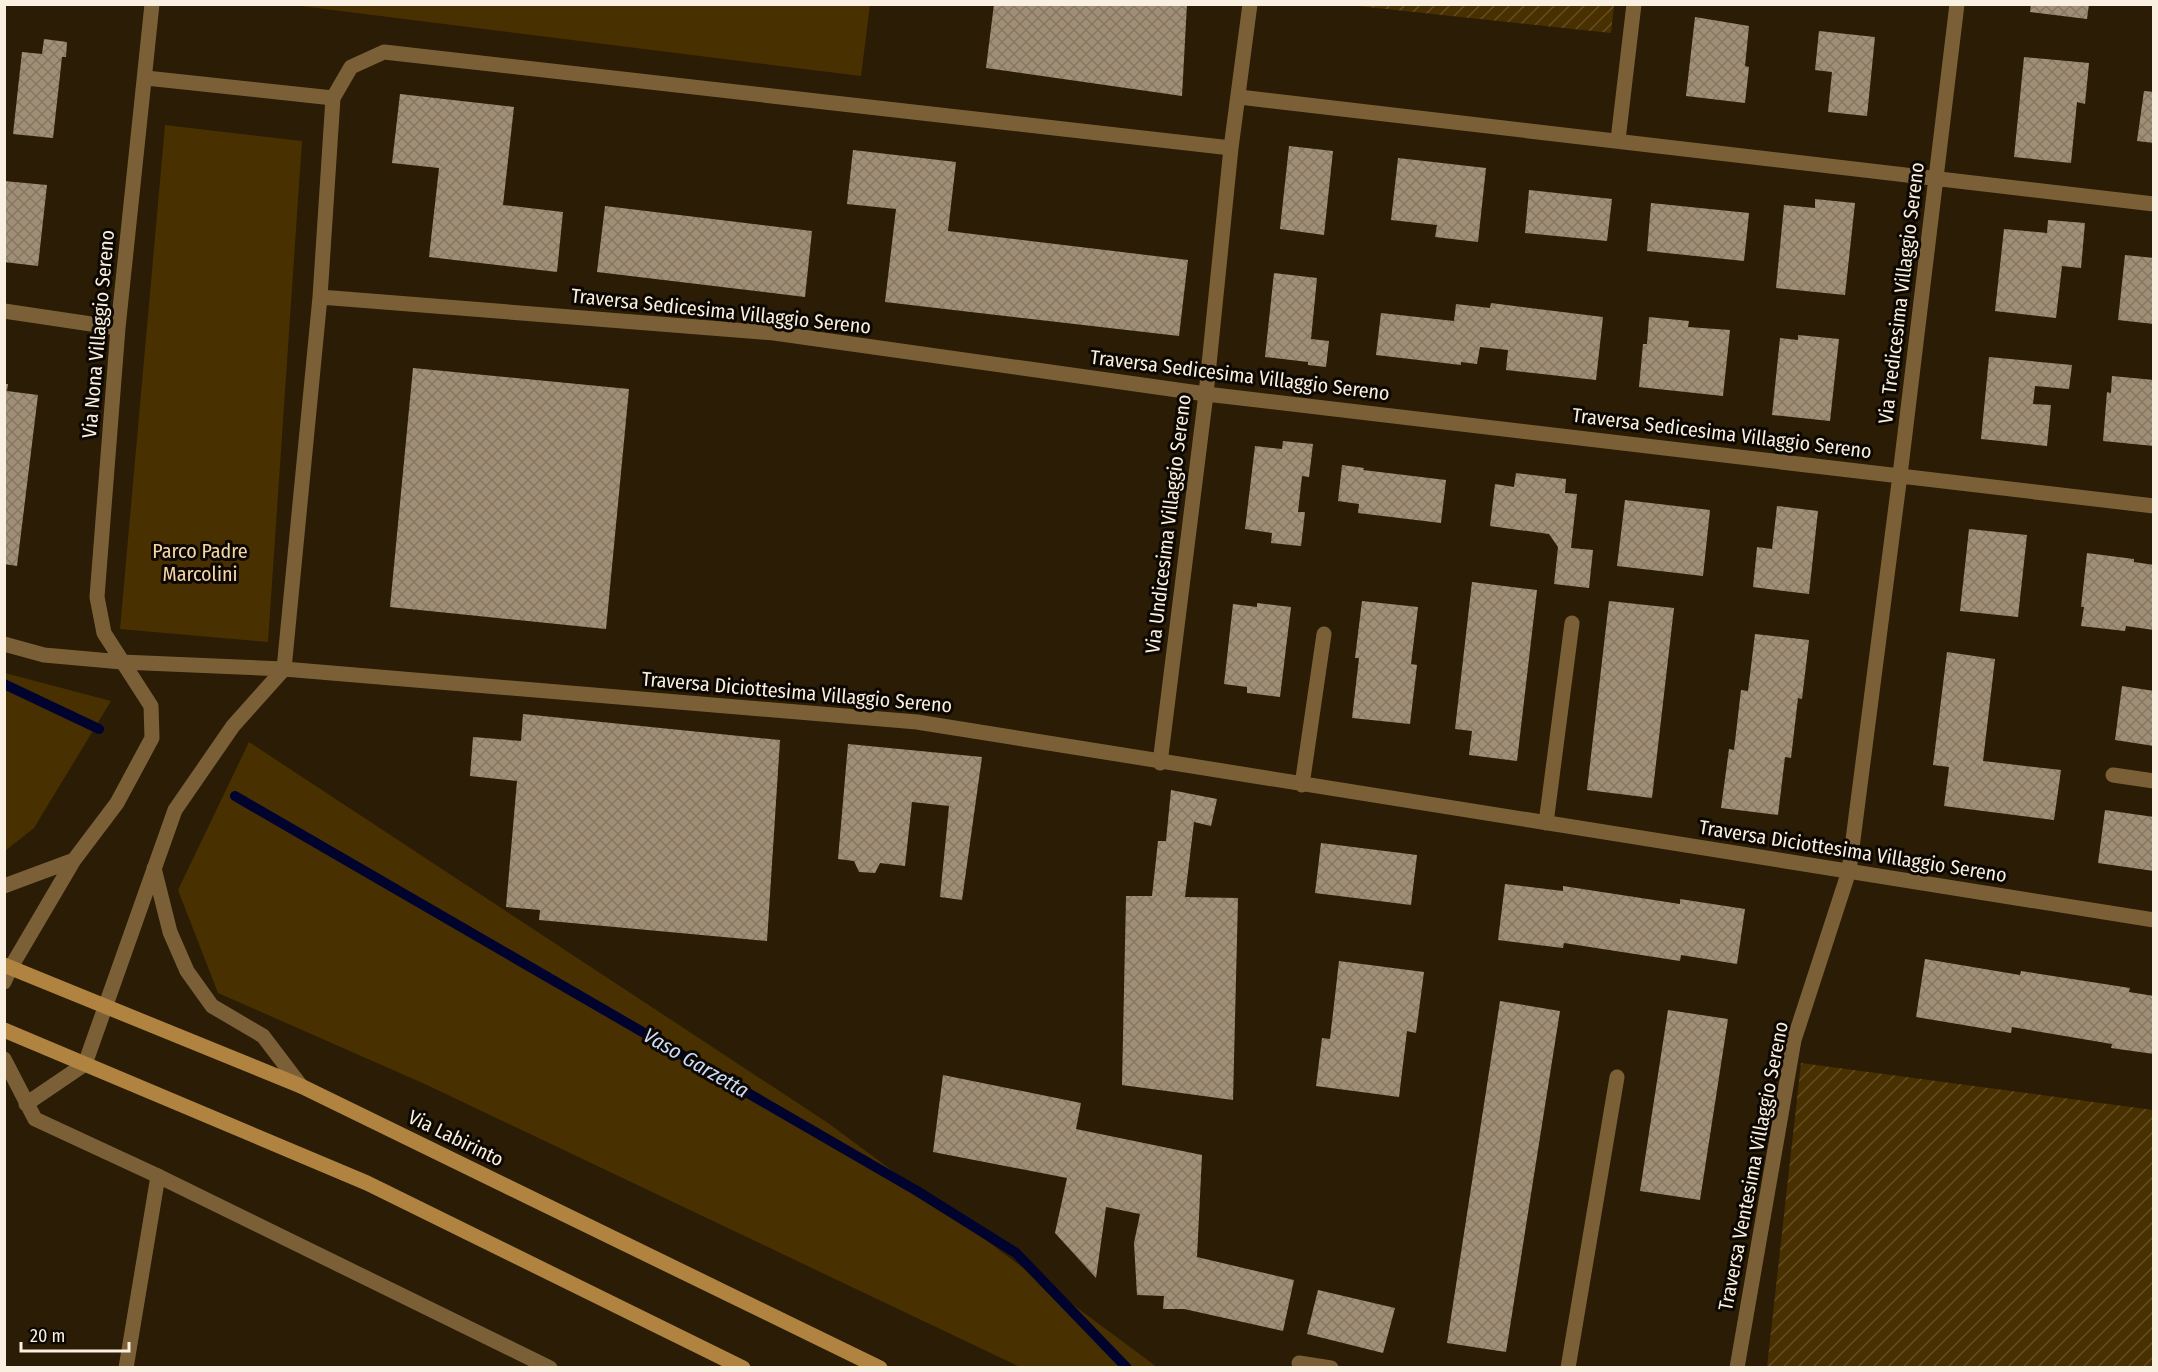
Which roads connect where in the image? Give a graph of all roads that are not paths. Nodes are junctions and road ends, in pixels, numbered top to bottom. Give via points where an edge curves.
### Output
1 (152, 4) edge
2 (1250, 4) edge
3 (1634, 4) edge
4 (1957, 4) edge
5 (146, 78) junction
6 (1239, 97) junction
7 (333, 98) junction
8 (1618, 140) junction
9 (1231, 148) junction
10 (1936, 177) junction
11 (2154, 204) edge
12 (320, 297) junction
13 (4, 311) edge
14 (118, 328) junction
15 (1206, 394) junction
16 (1900, 475) junction
17 (2154, 506) edge
18 (1572, 623) dead end
19 (1324, 634) dead end
20 (4, 644) edge
21 (122, 662) junction
22 (284, 669) junction
23 (1161, 762) junction
24 (2113, 775) dead end
25 (2154, 781) edge
26 (1302, 785) junction
27 (1546, 823) junction
28 (74, 860) junction
29 (154, 868) junction
30 (1849, 871) junction
31 (4, 886) edge
32 (2154, 920) edge
33 (8, 966) edge
34 (4, 982) edge
35 (105, 1006) junction
36 (4, 1030) edge
37 (4, 1059) edge
38 (86, 1064) junction
39 (1617, 1077) dead end
40 (301, 1086) junction
41 (26, 1104) junction
42 (158, 1176) junction
43 (1299, 1362) dead end
44 (126, 1368) edge
45 (550, 1368) edge
46 (743, 1368) edge
47 (880, 1368) edge
48 (1331, 1368) edge
49 (1568, 1368) edge
50 (1737, 1368) edge

1 - 5 street, Via Nona Villaggio Sereno
2 - 6 street, Via Undicesima Villaggio Sereno
3 - 8 street
4 - 10 street, Via Tredicesima Villaggio Sereno
5 - 7 street
5 - 14 street, Via Nona Villaggio Sereno
6 - 8 street
6 - 9 street, Via Undicesima Villaggio Sereno
7 - 9 street via 351,67 384,52
7 - 12 street
8 - 10 street
9 - 15 street, Via Undicesima Villaggio Sereno
10 - 11 street
10 - 16 street, Via Tredicesima Villaggio Sereno
12 - 15 street, Traversa Sedicesima Villaggio Sereno via 774,333
12 - 22 street
13 - 14 street
14 - 21 street, Via Nona Villaggio Sereno via 97,597 104,633
15 - 16 street, Traversa Sedicesima Villaggio Sereno
15 - 23 street, Via Undicesima Villaggio Sereno
16 - 17 street, Traversa Sedicesima Villaggio Sereno
16 - 30 street, Via Tredicesima Villaggio Sereno
18 - 27 street
19 - 26 street
20 - 21 street via 44,655
21 - 22 street
21 - 28 street, Via Nona Villaggio Sereno via 151,706 152,738 117,803
22 - 23 street, Traversa Diciottesima Villaggio Sereno via 917,722
22 - 29 street via 233,726 175,810
23 - 26 street, Traversa Diciottesima Villaggio Sereno
24 - 25 street
26 - 27 street, Traversa Diciottesima Villaggio Sereno
27 - 30 street, Traversa Diciottesima Villaggio Sereno
28 - 31 street
28 - 33 street, Via Nona Villaggio Sereno
29 - 35 street
29 - 40 street via 170,932 187,971 212,1006 263,1036
30 - 32 street, Traversa Diciottesima Villaggio Sereno
30 - 50 street, Traversa Ventesima Villaggio Sereno via 1794,1040
33 - 34 street, Via Nona Villaggio Sereno
33 - 35 street, Via Labirinto
35 - 38 street
35 - 40 street, Via Labirinto
36 - 38 street
37 - 41 street
38 - 41 street
38 - 46 street via 367,1183
39 - 49 street
40 - 47 street, Via Labirinto
41 - 42 street via 35,1119
42 - 44 street
42 - 45 street
43 - 48 street

